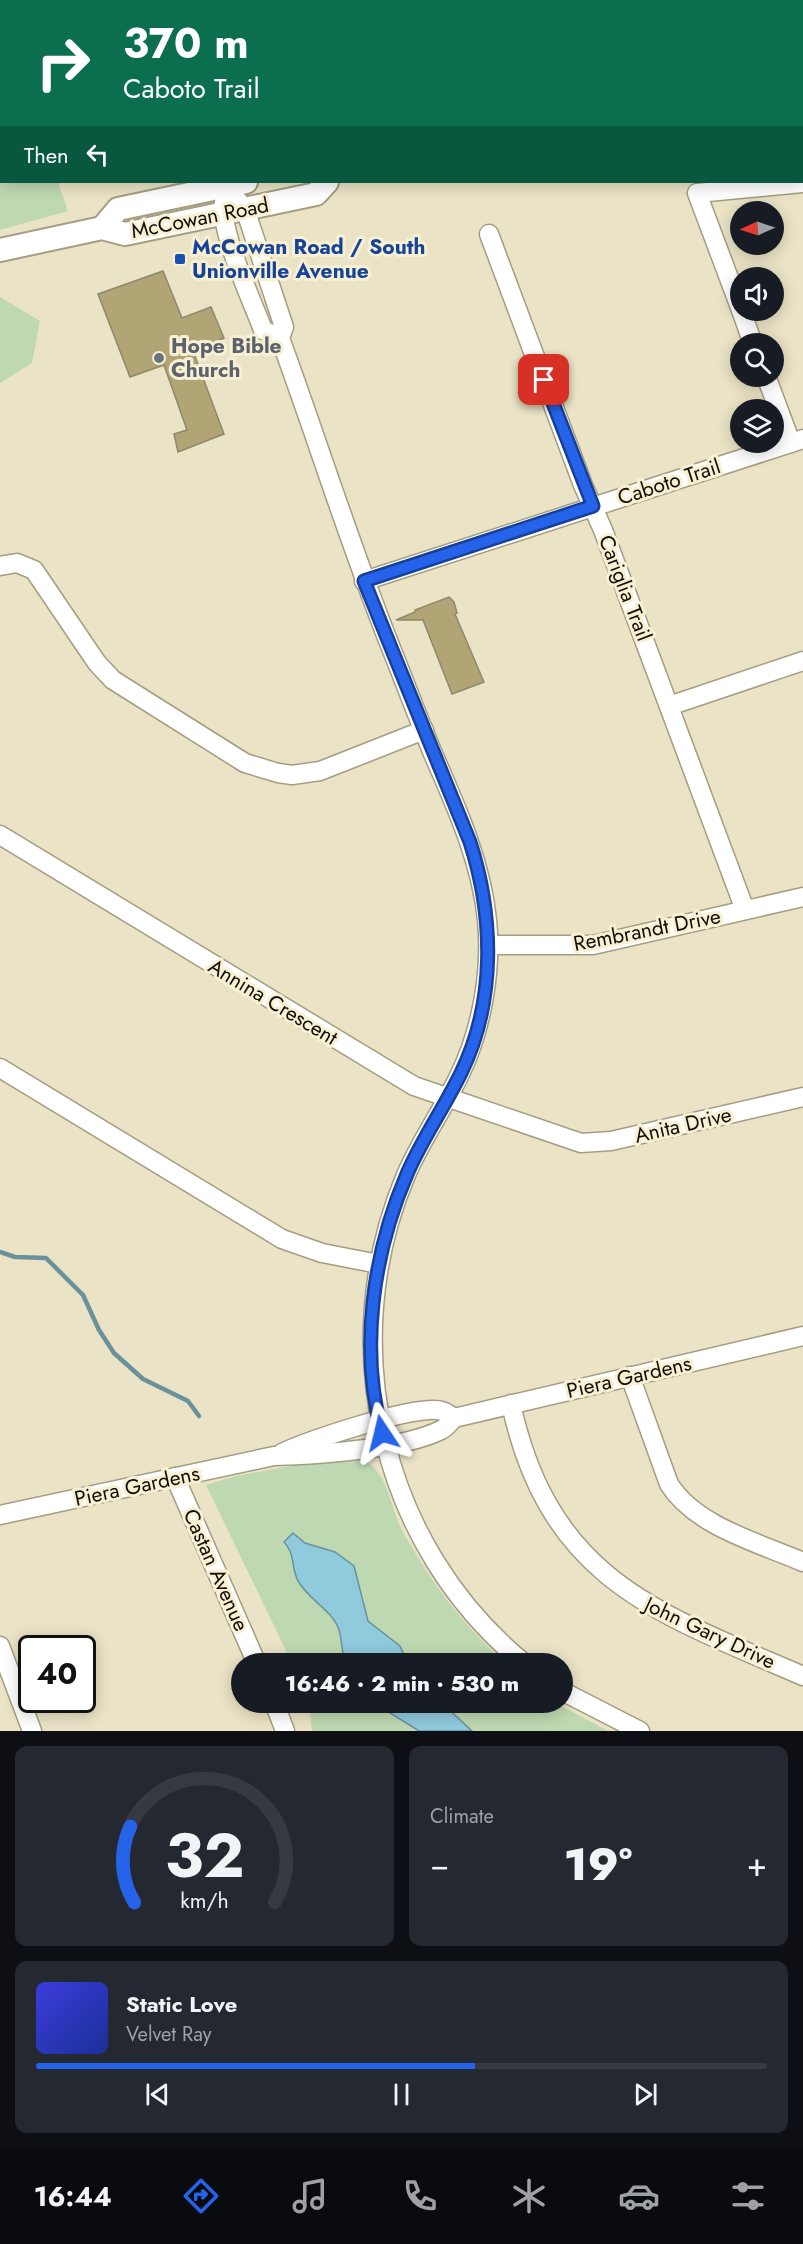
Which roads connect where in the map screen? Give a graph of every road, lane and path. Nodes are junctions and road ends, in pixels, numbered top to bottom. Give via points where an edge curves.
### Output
1 (326, 183) edge
2 (803, 183) edge
3 (236, 184) edge
4 (245, 209) junction
5 (222, 214) junction
6 (102, 228) junction
7 (489, 234) dead end
8 (0, 250) edge
9 (730, 281) edge
10 (280, 338) junction
11 (771, 387) edge
12 (797, 441) edge
13 (593, 506) junction
14 (0, 566) edge
15 (364, 581) junction
16 (803, 661) edge
17 (669, 706) junction
18 (424, 730) junction
19 (0, 835) edge
20 (803, 897) edge
21 (745, 910) junction
22 (489, 945) junction
23 (0, 1068) edge
24 (803, 1097) edge
25 (447, 1098) junction
26 (562, 1137) joint
27 (379, 1264) junction
28 (803, 1336) edge
29 (630, 1376) junction
30 (511, 1404) junction
31 (454, 1418) junction
32 (379, 1421) junction
33 (385, 1445) junction
34 (274, 1456) junction
35 (175, 1477) junction
36 (0, 1515) edge
37 (803, 1562) edge
38 (0, 1646) edge
39 (252, 1653) edge
40 (514, 1653) edge
41 (803, 1676) edge
42 (573, 1697) edge
43 (278, 1713) edge
44 (32, 1731) edge
45 (285, 1731) edge
46 (640, 1731) edge

1 - 4 main road, McCowan Road via 316,194
2 - 9 street via 697,194
3 - 4 street
3 - 5 street
3 - 6 main road, McCowan Road via 118,209
4 - 5 main road, McCowan Road
4 - 10 street via 284,327
5 - 6 main road, McCowan Road via 125,234
5 - 10 street via 263,330
6 - 8 main road, McCowan Road
7 - 13 street, Cariglia Trail
10 - 15 street
11 - 12 street
12 - 13 street, Caboto Trail
13 - 15 street, Caboto Trail
13 - 17 street, Cariglia Trail
14 - 18 street via 17,563 34,570 108,675 245,763 278,773 306,774
15 - 18 street
16 - 17 street
17 - 21 street, Cariglia Trail
18 - 22 street via 476,862
19 - 25 street, Annina Crescent via 346,1047 414,1086
20 - 21 street, Rembrandt Drive
21 - 22 street, Rembrandt Drive via 581,946
22 - 25 street via 476,1028 464,1067
23 - 27 street via 282,1239 322,1253
24 - 26 street, Anita Drive via 611,1141 581,1143
25 - 26 street, Annina Crescent
25 - 27 street via 408,1172
27 - 32 street via 372,1336
28 - 29 street, Piera Gardens
29 - 30 street, Piera Gardens
29 - 37 street via 676,1497 701,1517
30 - 31 street, Piera Gardens
30 - 41 street, John Gary Drive via 519,1439 554,1517 598,1568 663,1615
31 - 32 street, Piera Gardens via 441,1410
31 - 33 street, Piera Gardens via 444,1429 419,1439
32 - 33 street
32 - 34 street, Piera Gardens via 315,1438
33 - 34 street, Piera Gardens via 317,1455
33 - 40 street via 408,1511 432,1557 472,1612
34 - 35 street, Piera Gardens
35 - 36 street, Piera Gardens
35 - 39 street, Castan Avenue
38 - 44 street
42 - 46 street
43 - 45 street

